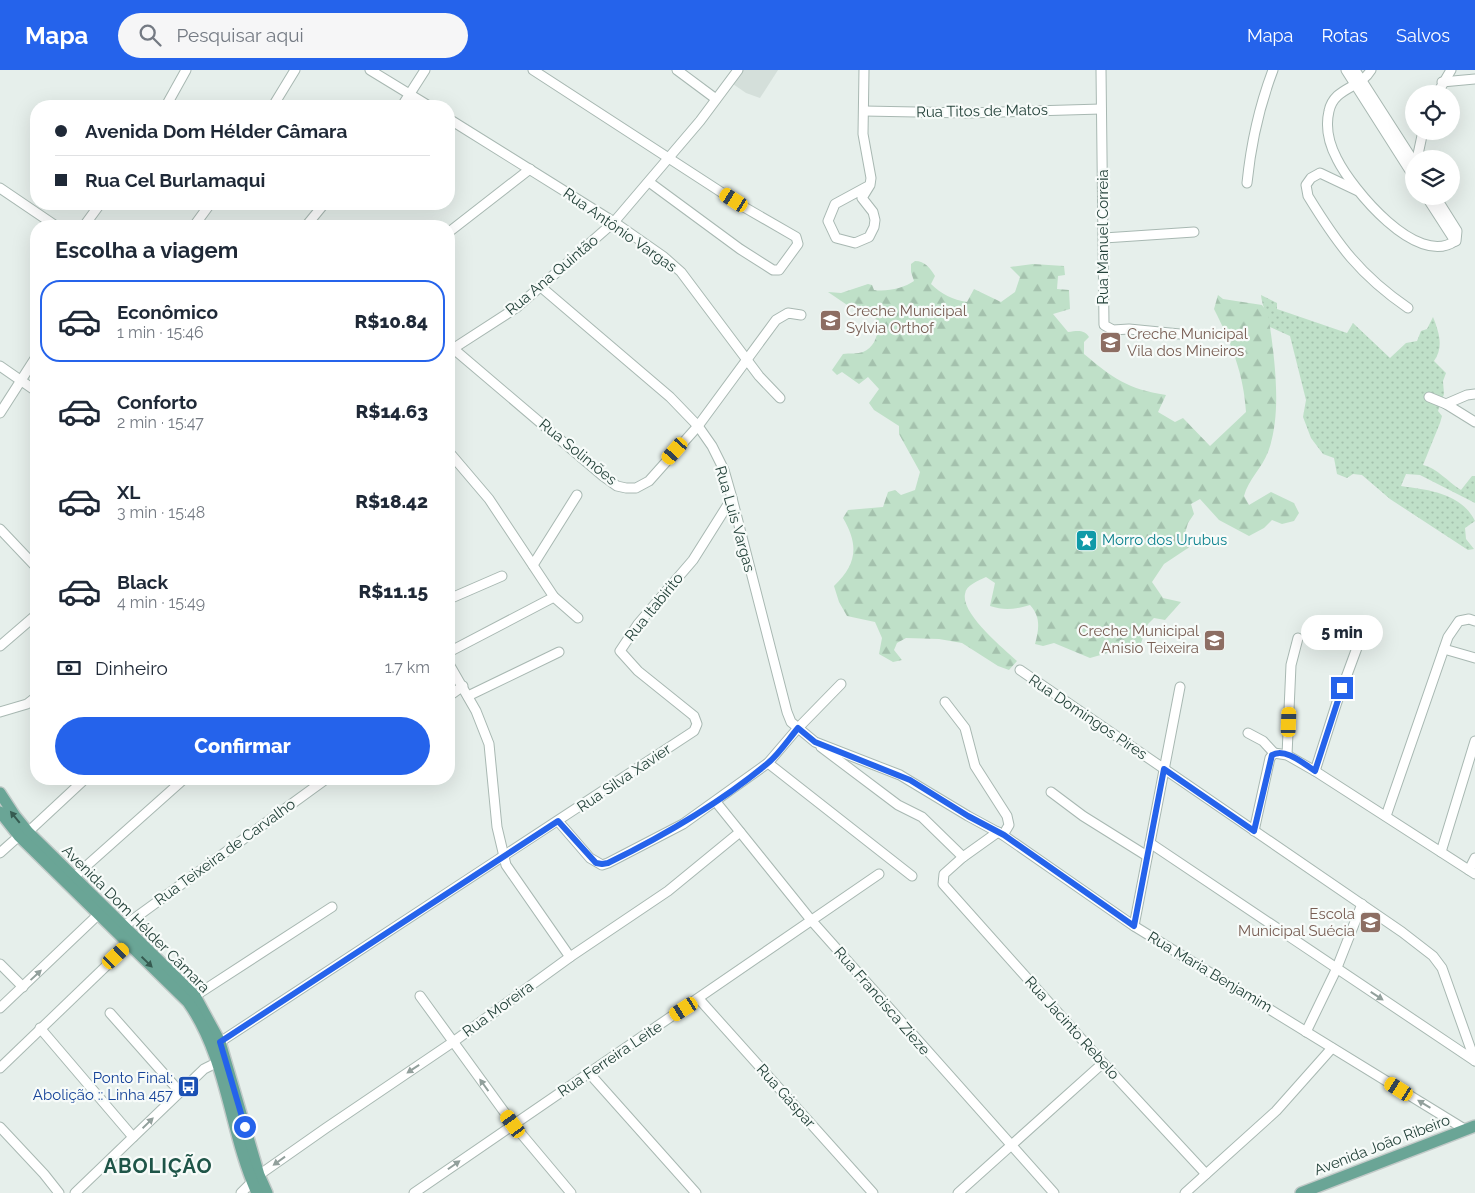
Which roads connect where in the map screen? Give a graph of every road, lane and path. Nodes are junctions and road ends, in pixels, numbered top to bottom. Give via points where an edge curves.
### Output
1 (186, 70) edge
2 (294, 70) edge
3 (370, 70) edge
4 (425, 70) edge
5 (533, 70) edge
6 (677, 70) edge
7 (738, 70) edge
8 (864, 70) edge
9 (1101, 70) edge
10 (1273, 70) edge
11 (1346, 70) edge
12 (1355, 70) edge
13 (1371, 70) edge
14 (1451, 70) edge
15 (1475, 79) edge
16 (1358, 82) junction
17 (1442, 82) junction
18 (1441, 85) edge
19 (411, 95) junction
20 (716, 99) junction
21 (169, 100) edge
22 (276, 100) edge
23 (407, 100) edge
24 (419, 100) edge
25 (1101, 109) junction
26 (864, 111) junction
27 (455, 123) edge
28 (1406, 150) edge
29 (668, 158) junction
30 (1405, 159) edge
31 (530, 169) junction
32 (649, 182) junction
33 (1247, 183) dead end
34 (870, 185) junction
35 (0, 188) edge
36 (1362, 193) junction
37 (1432, 205) edge
38 (1440, 205) edge
39 (30, 208) edge
40 (32, 210) edge
41 (319, 210) edge
42 (47, 220) edge
43 (311, 220) edge
44 (614, 222) junction
45 (455, 227) edge
46 (1194, 232) dead end
47 (1104, 238) junction
48 (1455, 241) junction
49 (542, 287) junction
50 (1408, 308) dead end
51 (801, 315) dead end
52 (1180, 334) dead end
53 (455, 345) edge
54 (455, 352) edge
55 (745, 358) junction
56 (0, 366) edge
57 (30, 366) edge
58 (20, 380) junction
59 (30, 387) edge
60 (1475, 394) edge
61 (1429, 396) dead end
62 (780, 398) dead end
63 (1446, 404) junction
64 (0, 413) edge
65 (1475, 422) edge
66 (698, 426) junction
67 (455, 459) edge
68 (577, 495) dead end
69 (732, 498) junction
70 (0, 529) edge
71 (30, 560) edge
72 (533, 565) junction
73 (502, 576) dead end
74 (455, 596) edge
75 (554, 597) junction
76 (578, 618) dead end
77 (30, 620) edge
78 (1475, 621) edge
79 (1298, 638) dead end
80 (1358, 645) dead end
81 (0, 646) edge
82 (455, 649) edge
83 (1444, 649) junction
84 (559, 652) dead end
85 (1475, 658) edge
86 (1020, 670) dead end
87 (455, 673) edge
88 (841, 684) dead end
89 (463, 686) junction
90 (1180, 687) dead end
91 (455, 692) edge
92 (468, 696) junction
93 (30, 702) edge
94 (945, 702) dead end
95 (0, 712) edge
96 (697, 724) joint
97 (798, 728) junction
98 (1248, 733) dead end
99 (1475, 741) edge
100 (815, 742) junction
101 (1274, 753) junction
102 (1288, 754) junction
103 (768, 763) junction
104 (1164, 769) junction
105 (1315, 771) junction
106 (78, 785) edge
107 (177, 785) edge
108 (318, 785) edge
109 (1051, 792) dead end
110 (0, 793) edge
111 (716, 802) junction
112 (0, 812) edge
113 (1386, 816) junction
114 (558, 821) junction
115 (1254, 831) junction
116 (740, 832) junction
117 (24, 834) junction
118 (1001, 834) junction
119 (1150, 843) junction
120 (1441, 852) junction
121 (0, 853) edge
122 (1148, 856) junction
123 (503, 857) junction
124 (963, 857) junction
125 (1475, 858) edge
126 (1472, 872) edge
127 (879, 874) dead end
128 (912, 876) dead end
129 (74, 877) junction
130 (1362, 904) junction
131 (332, 907) dead end
132 (102, 911) junction
133 (811, 920) junction
134 (124, 926) junction
135 (1134, 926) junction
136 (128, 944) junction
137 (570, 957) junction
138 (0, 964) edge
139 (1336, 970) junction
140 (23, 988) junction
141 (195, 996) junction
142 (420, 996) dead end
143 (700, 999) junction
144 (0, 1008) edge
145 (110, 1012) dead end
146 (40, 1028) junction
147 (1306, 1032) junction
148 (220, 1042) junction
149 (453, 1042) junction
150 (1332, 1048) junction
151 (1475, 1061) edge
152 (218, 1062) junction
153 (1103, 1063) junction
154 (0, 1068) edge
155 (589, 1072) junction
156 (180, 1092) junction
157 (513, 1124) junction
158 (0, 1127) edge
159 (1470, 1128) edge
160 (133, 1137) junction
161 (1012, 1146) junction
162 (1206, 1174) junction
163 (256, 1179) junction
164 (58, 1193) edge
165 (76, 1193) edge
166 (241, 1193) edge
167 (257, 1193) edge
168 (267, 1193) edge
169 (414, 1193) edge
170 (571, 1193) edge
171 (696, 1193) edge
172 (873, 1193) edge
173 (958, 1193) edge
174 (1054, 1193) edge
175 (1185, 1193) edge
176 (1301, 1193) edge

1 - 21 street
2 - 22 street
3 - 19 street
4 - 19 street
5 - 29 street
6 - 20 street
7 - 20 street, Rua Ana Quintão
8 - 26 street
9 - 25 street, Rua Manuel Correia
10 - 33 street via 1251,144
11 - 16 street
12 - 16 street
13 - 16 street
14 - 17 street
15 - 17 street
16 - 28 street
16 - 30 street
16 - 36 street via 1333,99 1327,124 1338,161
17 - 18 street
19 - 23 street
19 - 24 street
20 - 29 street, Rua Ana Quintão
25 - 26 street, Rua Titos de Matos
25 - 47 street, Rua Manuel Correia
26 - 34 street
27 - 31 street, Rua Antônio Vargas
29 - 32 street, Rua Ana Quintão
29 - 32 street via 796,237 798,244 779,270 773,270 740,249
31 - 44 street, Rua Antônio Vargas
31 - 45 street
32 - 44 street, Rua Ana Quintão
34 - 34 street via 862,198 875,220 869,236 855,243 836,238 828,221 835,204
35 - 39 street
36 - 48 street via 1396,229 1415,242 1439,246
36 - 50 street via 1320,174 1306,185 1308,196 1343,250 1375,284
37 - 48 street
38 - 48 street via 1456,231
40 - 42 street
41 - 43 street
44 - 49 street, Rua Ana Quintão
44 - 55 street, Rua Antônio Vargas via 681,272
46 - 47 street
47 - 52 street, Rua Manuel Correia via 1103,319 1107,328
49 - 53 street, Rua Ana Quintão via 516,308
49 - 66 street, Rua Luis Vargas via 670,397
51 - 55 street, Rua Solimões via 788,313 776,320
54 - 66 street, Rua Solimões via 617,486 636,488 649,481
55 - 62 street, Rua Antônio Vargas
55 - 66 street, Rua Solimões
56 - 58 street
57 - 58 street
58 - 59 street
58 - 64 street
60 - 63 street
61 - 63 street
63 - 65 street
66 - 69 street, Rua Luis Vargas via 724,470
67 - 72 street via 489,499
68 - 72 street
69 - 96 street, Rua Itabirito via 692,560 638,624 620,651 638,671 694,716
69 - 97 street, Rua Luis Vargas via 787,712
70 - 71 street
72 - 75 street
73 - 74 street
75 - 76 street
75 - 82 street
77 - 81 street
78 - 83 street via 1459,621
79 - 102 street via 1291,665
80 - 105 street
83 - 85 street
83 - 113 street
84 - 92 street
86 - 104 street, Rua Domingos Pires
87 - 89 street
88 - 97 street
89 - 91 street
89 - 92 street
90 - 104 street
92 - 123 street via 489,744
93 - 95 street
94 - 118 street via 965,728 975,766 1007,816 1009,825
96 - 114 street, Rua Silva Xavier via 694,731
97 - 100 street, Rua Maria Benjamim
97 - 103 street
98 - 101 street via 1263,741
99 - 120 street
100 - 118 street, Rua Maria Benjamim via 900,775
100 - 124 street via 898,805 922,817
101 - 102 street
101 - 115 street via 1270,758
102 - 105 street
103 - 111 street
103 - 128 street
104 - 115 street, Rua Domingos Pires
104 - 119 street
105 - 113 street
106 - 117 street
107 - 129 street
108 - 134 street, Rua Teixeira de Carvalho
109 - 122 street
117 -> 110 main road, Avenida Dom Hélder Câmara
111 - 114 street via 667,834 602,864 590,858
111 - 116 street, Rua Francisca Zieze
112 - 117 main road, Avenida Dom Hélder Câmara
113 - 120 street
114 - 123 street, Rua Silva Xavier
115 - 130 street, Rua Domingos Pires
116 - 133 street, Rua Francisca Zieze
116 - 137 street, Rua Moreira via 668,891
117 - 121 street
117 - 129 main road, Avenida Dom Hélder Câmara
117 - 132 main road, Avenida Dom Hélder Câmara
118 - 124 street
118 - 135 street, Rua Maria Benjamim
119 - 122 street
119 - 139 street
120 - 126 street
122 - 135 street
123 - 137 street via 509,872
123 - 148 street, Rua Silva Xavier
124 - 153 street, Rua Jacinto Rebelo via 944,874 945,887
125 - 126 street
127 - 133 street, Rua Ferreira Leite
129 - 132 main road, Avenida Dom Hélder Câmara
130 - 139 street
130 - 151 street, Rua Domingos Pires via 1433,956 1442,968
131 - 141 street
132 - 134 main road, Avenida Dom Hélder Câmara
132 - 136 main road, Avenida Dom Hélder Câmara
140 -> 132 street
133 - 143 street, Rua Ferreira Leite
133 - 161 street, Rua Francisca Zieze
134 - 141 main road, Avenida Dom Hélder Câmara
135 - 147 street, Rua Maria Benjamim
136 - 146 street
136 -> 152 main road, Avenida Dom Hélder Câmara via 188,1002 200,1020
137 - 149 street, Rua Moreira
138 - 140 street
139 - 147 street
139 -> 151 street
140 - 144 street
141 - 148 main road, Avenida Dom Hélder Câmara
142 - 149 street
143 - 155 street, Rua Ferreira Leite
143 - 172 street, Rua Gáspar
145 - 156 street
146 - 154 street
146 - 160 street
147 - 150 street, Rua Maria Benjamim
148 - 163 main road, Avenida Dom Hélder Câmara
157 -> 149 street
149 -> 163 street, Rua Moreira
159 -> 150 street, Rua Maria Benjamim
150 - 162 street via 1276,1111
152 - 156 street via 204,1069
152 - 163 main road, Avenida Dom Hélder Câmara
153 - 161 street
153 - 162 street, Rua Jacinto Rebelo
155 - 157 street, Rua Ferreira Leite
155 - 171 street
160 -> 156 street
169 -> 157 street, Rua Ferreira Leite
157 - 170 street
158 - 164 street
159 - 176 main road, Avenida João Ribeiro
160 - 165 street
161 - 173 street
161 - 174 street, Rua Francisca Zieze
162 - 175 street
163 - 166 street, Rua Moreira
163 - 167 main road, Avenida Dom Hélder Câmara
163 - 168 main road, Avenida Dom Hélder Câmara

